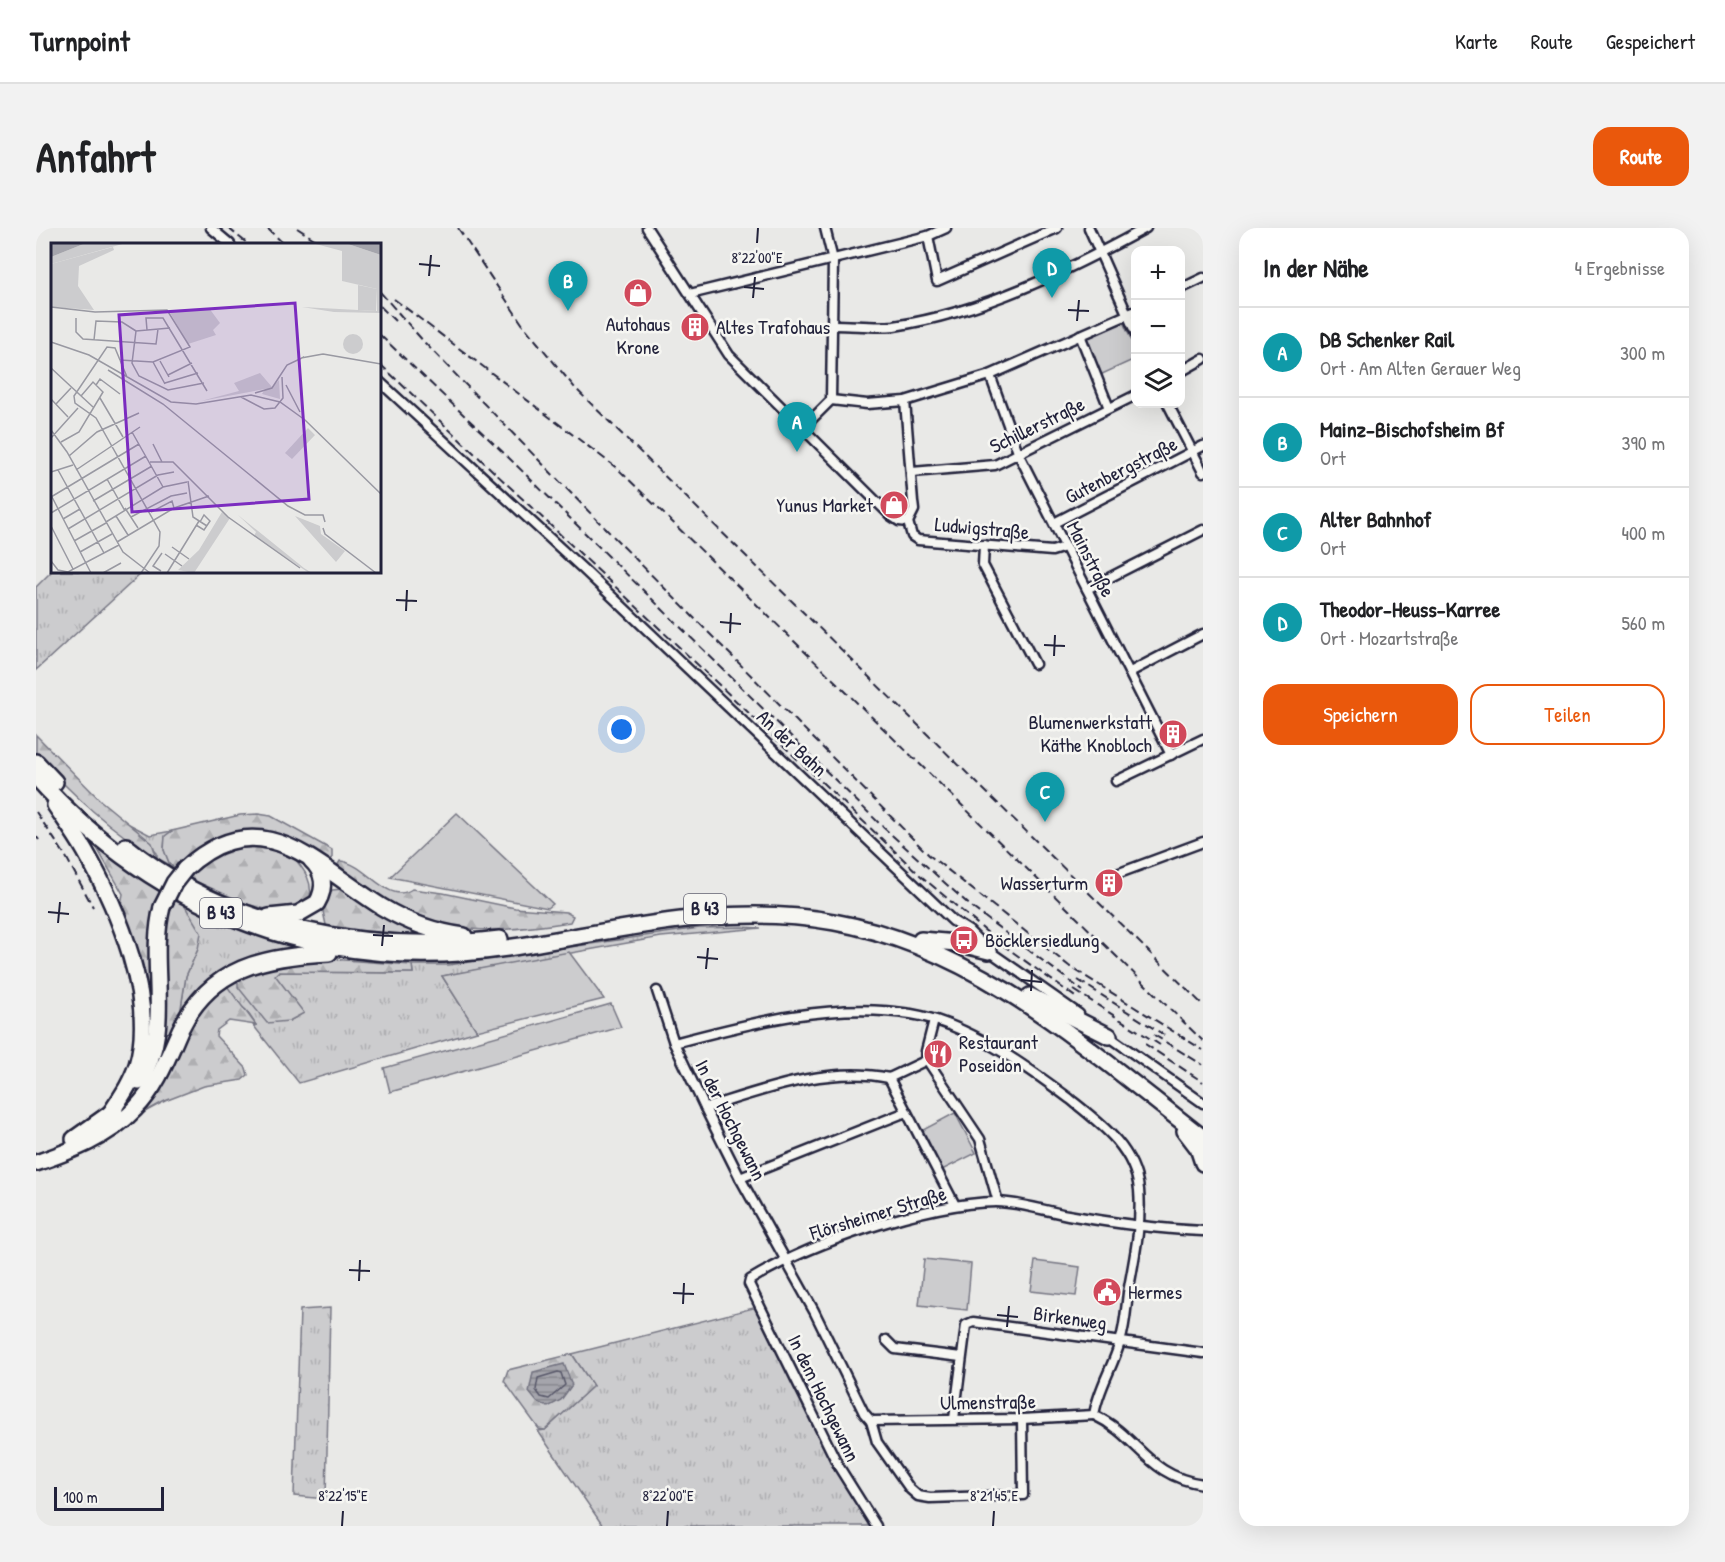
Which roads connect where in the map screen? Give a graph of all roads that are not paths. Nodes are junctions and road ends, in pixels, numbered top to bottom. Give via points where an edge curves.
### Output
1 (211, 228) edge
2 (647, 228) edge
3 (825, 228) edge
4 (946, 228) edge
5 (1057, 228) edge
6 (1089, 228) edge
7 (1146, 228) edge
8 (928, 236) junction
9 (229, 243) edge
10 (1100, 253) junction
11 (833, 260) junction
12 (1203, 278) edge
13 (1185, 287) edge
14 (690, 294) junction
15 (1131, 313) edge
16 (834, 325) junction
17 (1080, 335) junction
18 (1203, 359) edge
19 (1185, 369) edge
20 (990, 375) junction
21 (381, 383) edge
22 (1131, 397) edge
23 (831, 400) junction
24 (904, 401) junction
25 (1108, 408) junction
26 (1170, 408) edge
27 (803, 428) junction
28 (1203, 446) edge
29 (1193, 451) junction
30 (1018, 455) junction
31 (1203, 471) edge
32 (912, 472) junction
33 (908, 522) junction
34 (1054, 523) junction
35 (1203, 530) edge
36 (984, 545) junction
37 (1065, 547) junction
38 (1087, 589) junction
39 (1203, 634) edge
40 (1035, 664) dead end
41 (1130, 672) junction
42 (1203, 739) edge
43 (1171, 755) junction
44 (36, 762) edge
45 (39, 780) edge
46 (1116, 781) dead end
47 (1203, 842) edge
48 (303, 852) junction
49 (1114, 875) dead end
50 (260, 917) junction
51 (488, 940) junction
52 (921, 940) junction
53 (356, 951) junction
54 (989, 951) junction
55 (657, 991) dead end
56 (1030, 996) junction
57 (934, 1020) junction
58 (1108, 1036) junction
59 (674, 1042) junction
60 (927, 1060) junction
61 (889, 1078) junction
62 (1203, 1103) edge
63 (705, 1108) junction
64 (1168, 1111) junction
65 (906, 1112) junction
66 (108, 1117) junction
67 (1203, 1129) edge
68 (1203, 1138) edge
69 (36, 1157) edge
70 (36, 1163) edge
71 (1203, 1163) edge
72 (740, 1178) junction
73 (998, 1202) junction
74 (955, 1205) junction
75 (1139, 1228) junction
76 (1203, 1231) edge
77 (787, 1259) junction
78 (749, 1282) joint
79 (886, 1340) dead end
80 (1120, 1342) junction
81 (1203, 1353) edge
82 (961, 1357) junction
83 (1094, 1414) junction
84 (954, 1419) junction
85 (1022, 1419) junction
86 (871, 1420) junction
87 (1203, 1484) edge
88 (876, 1526) edge

1 - 9 street
2 - 14 street
3 - 11 street
4 - 8 street
5 - 8 street via 937,281
6 - 10 street
7 - 10 street
8 - 11 street
10 - 15 street
10 - 16 street via 944,317 891,326
11 - 14 street
11 - 16 street
12 - 13 street
14 - 27 street via 729,355
15 - 17 street
16 - 23 street
17 - 20 street
17 - 25 street
18 - 19 street
20 - 24 street
20 - 30 street, Mainstraße
21 - 54 street, An der Bahn
22 - 25 street, Schillerstraße
23 - 24 street via 867,404
23 - 27 street
24 - 32 street
25 - 30 street, Schillerstraße
26 - 29 street
27 - 33 street via 890,515
28 - 29 street, Gutenbergstraße
29 - 31 street
29 - 34 street, Gutenbergstraße
30 - 32 street, Schillerstraße via 986,467
30 - 34 street, Mainstraße
32 - 33 street via 914,510
33 - 36 street, Ludwigstraße via 912,536 918,540
34 - 37 street, Mainstraße
35 - 38 street
36 - 37 street, Ludwigstraße via 1052,551
36 - 40 street via 983,565
37 - 38 street, Mainstraße
38 - 41 street, Mainstraße
39 - 41 street
41 - 43 street, Mainstraße
42 - 43 street
43 - 46 street
44 - 50 highway, B 43 via 79,806 130,849 181,882
45 - 53 highway, B 43 via 102,840 176,891 276,934
45 - 66 highway via 85,850 128,949 137,986 142,1025 139,1057 128,1087
47 - 49 street
48 - 50 highway via 321,875 323,888 317,903 298,914
48 - 51 highway via 400,916 436,930
48 - 66 highway, bridge via 273,841 241,840 211,850 174,882 162,907 157,943 160,1016 155,1048 135,1088
50 - 51 highway, B 43 via 370,942
51 - 52 highway, B 43 via 662,913 758,907 844,916
52 - 54 highway
52 - 56 highway, B 43 via 962,957
53 - 64 highway, B 43 via 414,955 473,952 723,915 832,921 902,939 975,971 1046,1016
53 - 70 highway via 280,957 250,964 229,975 193,1008 160,1074 136,1109 100,1136
54 - 58 street, An der Bahn
55 - 59 street, In der Hochgewann
56 - 58 highway
56 - 67 highway, B 43
57 - 59 street via 911,1014 835,1012 773,1018
57 - 60 street
57 - 75 street via 988,1044 1047,1082 1116,1138 1136,1173
58 - 62 street, An der Bahn
59 - 63 street, In der Hochgewann
60 - 61 street
60 - 73 street via 980,1139
61 - 63 street via 876,1075 811,1079
61 - 65 street
63 - 72 street, In der Hochgewann
64 - 68 highway, B 43
64 - 71 highway via 1191,1138
65 - 72 street
65 - 74 street
66 - 69 highway via 71,1141
72 - 77 street, In der Hochgewann
73 - 74 street, Flörsheimer Straße
73 - 75 street, Flörsheimer Straße
74 - 77 street, Flörsheimer Straße via 872,1228
75 - 76 street, Flörsheimer Straße
75 - 80 street
77 - 78 street, Flörsheimer Straße
77 - 86 street
78 - 88 street, In dem Hochgewann via 839,1467
79 - 82 street via 895,1349
80 - 81 street
80 - 82 street, Birkenweg via 973,1322 966,1325
80 - 83 street
82 - 84 street, Birkenweg
83 - 85 street, Ulmenstraße
83 - 87 street via 1162,1471 1185,1482
84 - 85 street, Ulmenstraße
84 - 86 street, Ulmenstraße
85 - 86 street via 1023,1495 930,1498 910,1490 877,1442

